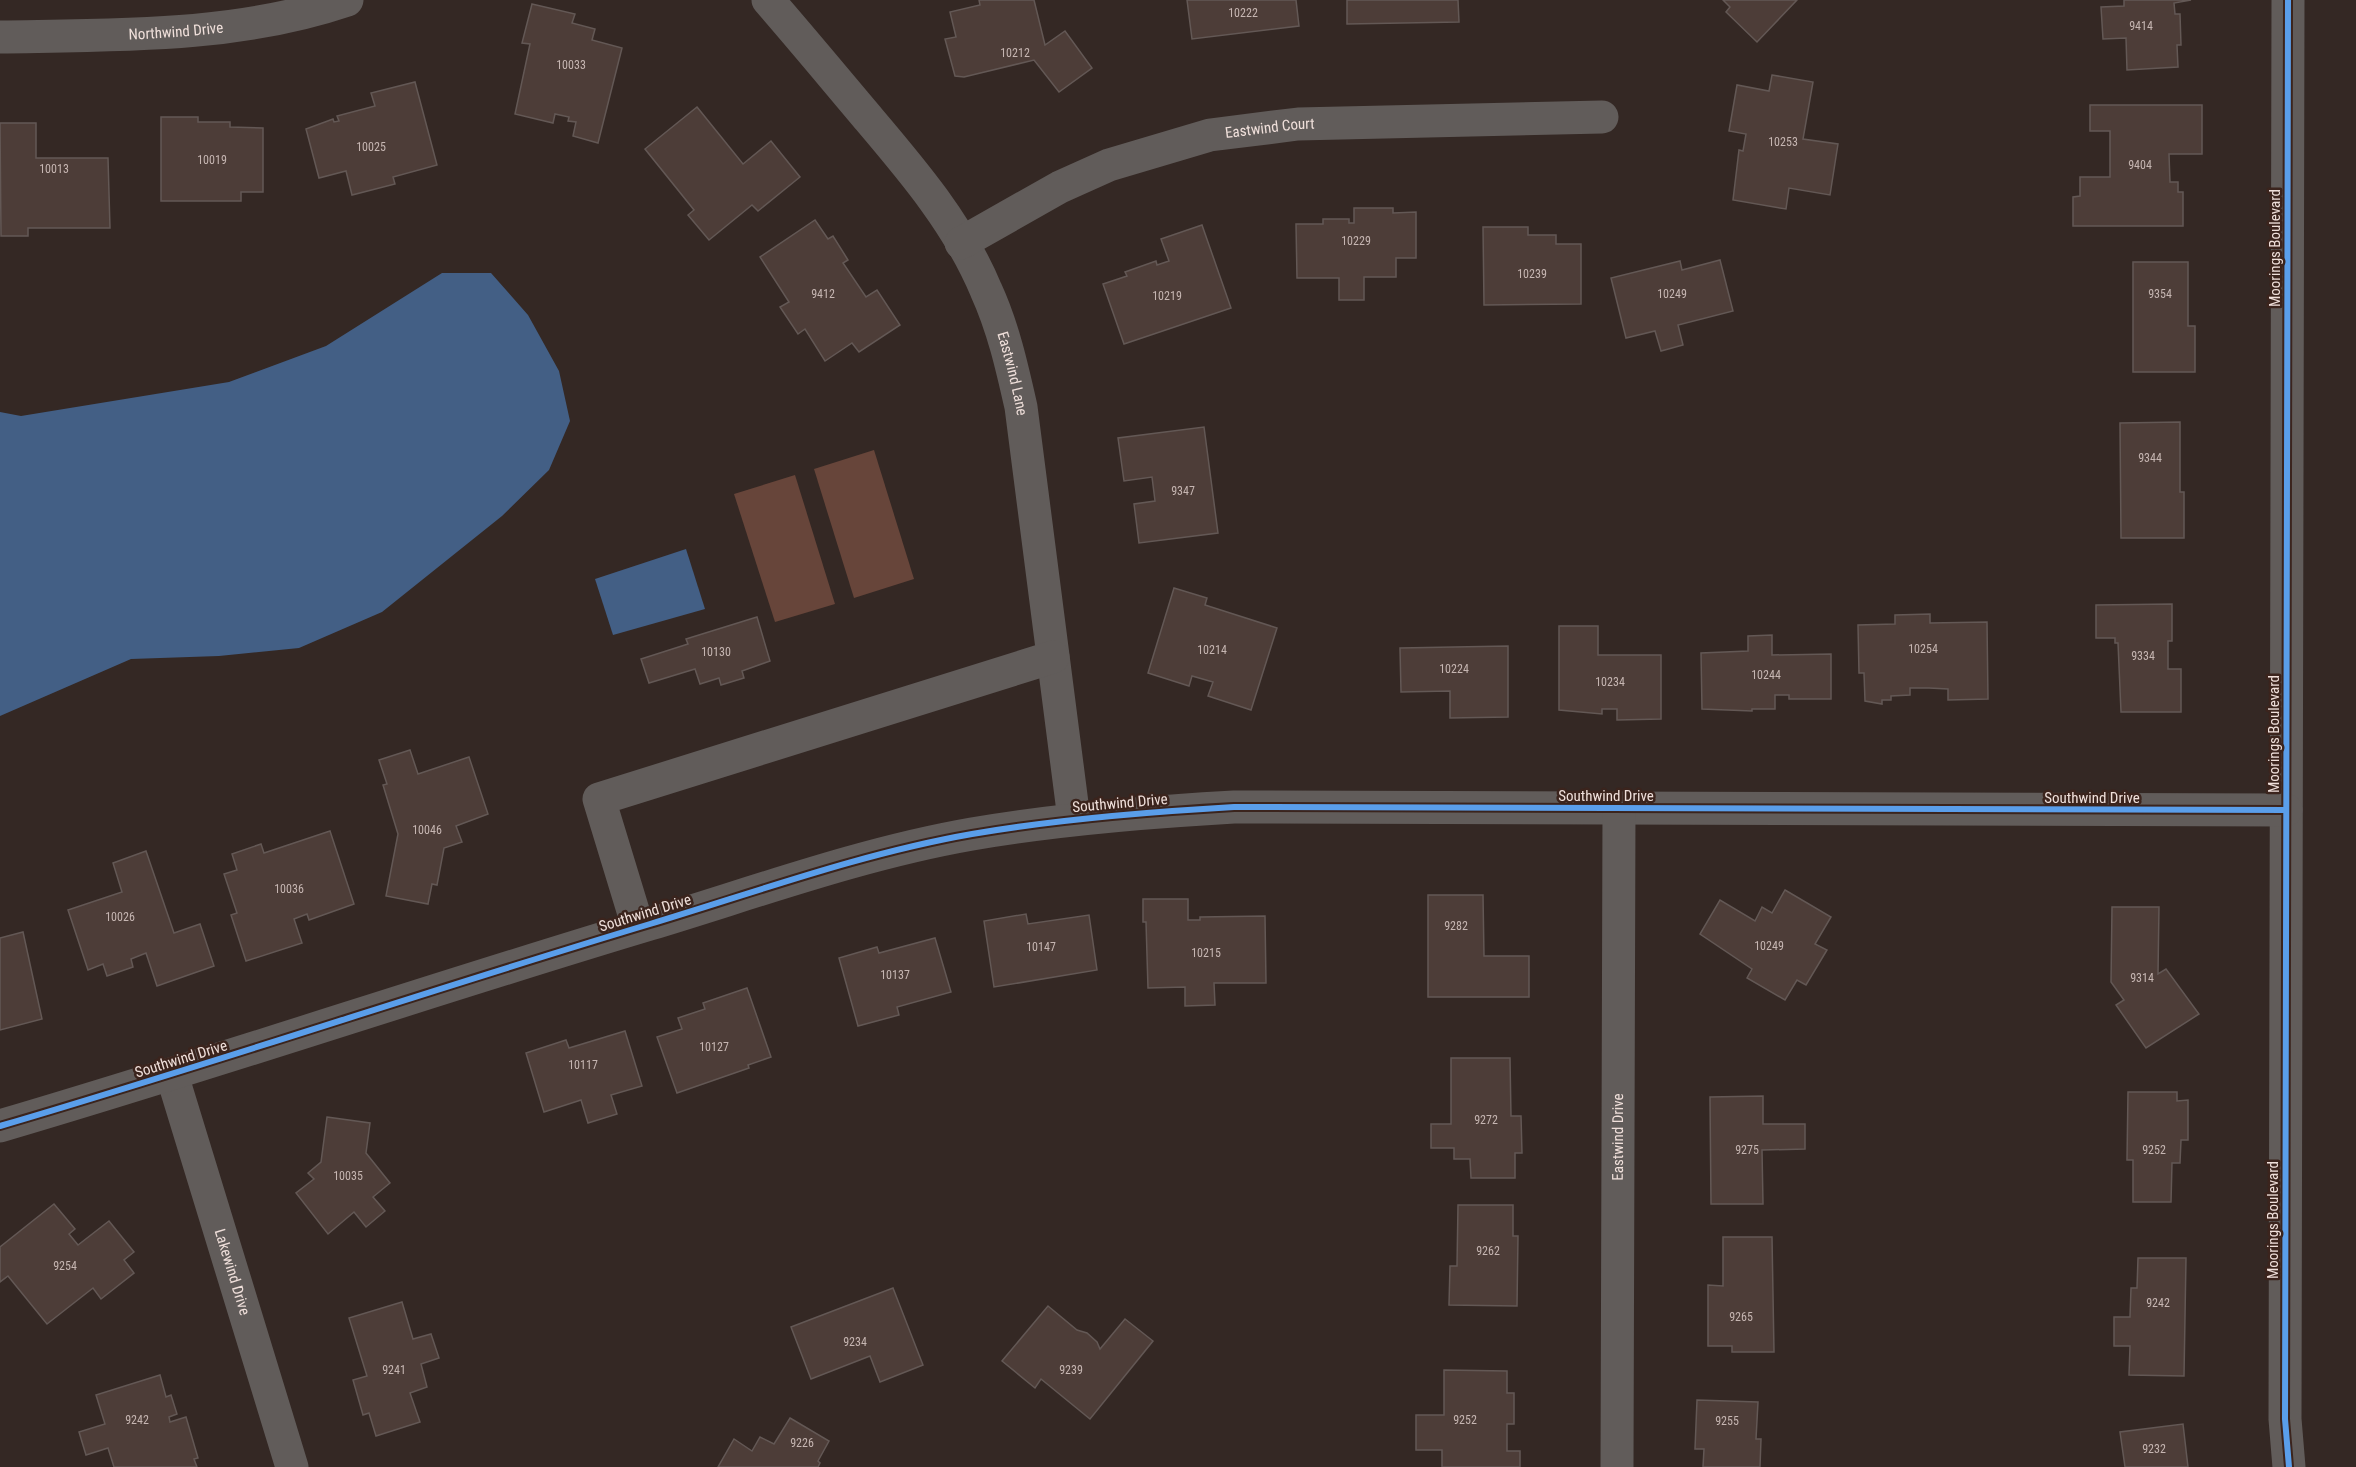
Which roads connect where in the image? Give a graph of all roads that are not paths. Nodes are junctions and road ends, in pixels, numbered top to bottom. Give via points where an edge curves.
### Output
1 (347, 0) edge
2 (768, 0) edge
3 (2288, 0) edge
4 (0, 37) edge
5 (1602, 117) dead end
6 (962, 243) junction
7 (1053, 657) junction
8 (1618, 808) junction
9 (2286, 810) junction
10 (1074, 819) junction
11 (638, 927) junction
12 (172, 1075) junction
13 (0, 1126) edge
14 (292, 1467) edge
15 (1617, 1467) edge
16 (2289, 1467) edge

1 - 4 street, Northwind Drive via 262,22 158,35
2 - 6 street, Eastwind Lane via 912,171
3 - 9 street, Moorings Boulevard
5 - 6 street, Eastwind Court via 1298,124 1210,135 1109,165 1060,187
6 - 7 street, Eastwind Lane via 989,296 1014,373
7 - 10 street, Eastwind Lane
7 - 11 street via 599,799
8 - 9 street, Southwind Drive
8 - 10 street, Southwind Drive via 1234,807
8 - 15 street, Eastwind Drive
9 - 16 street, Moorings Boulevard via 2285,1419
10 - 11 street, Southwind Drive via 970,834 919,846
11 - 12 street, Southwind Drive
12 - 13 street, Southwind Drive
12 - 14 street, Lakewind Drive

